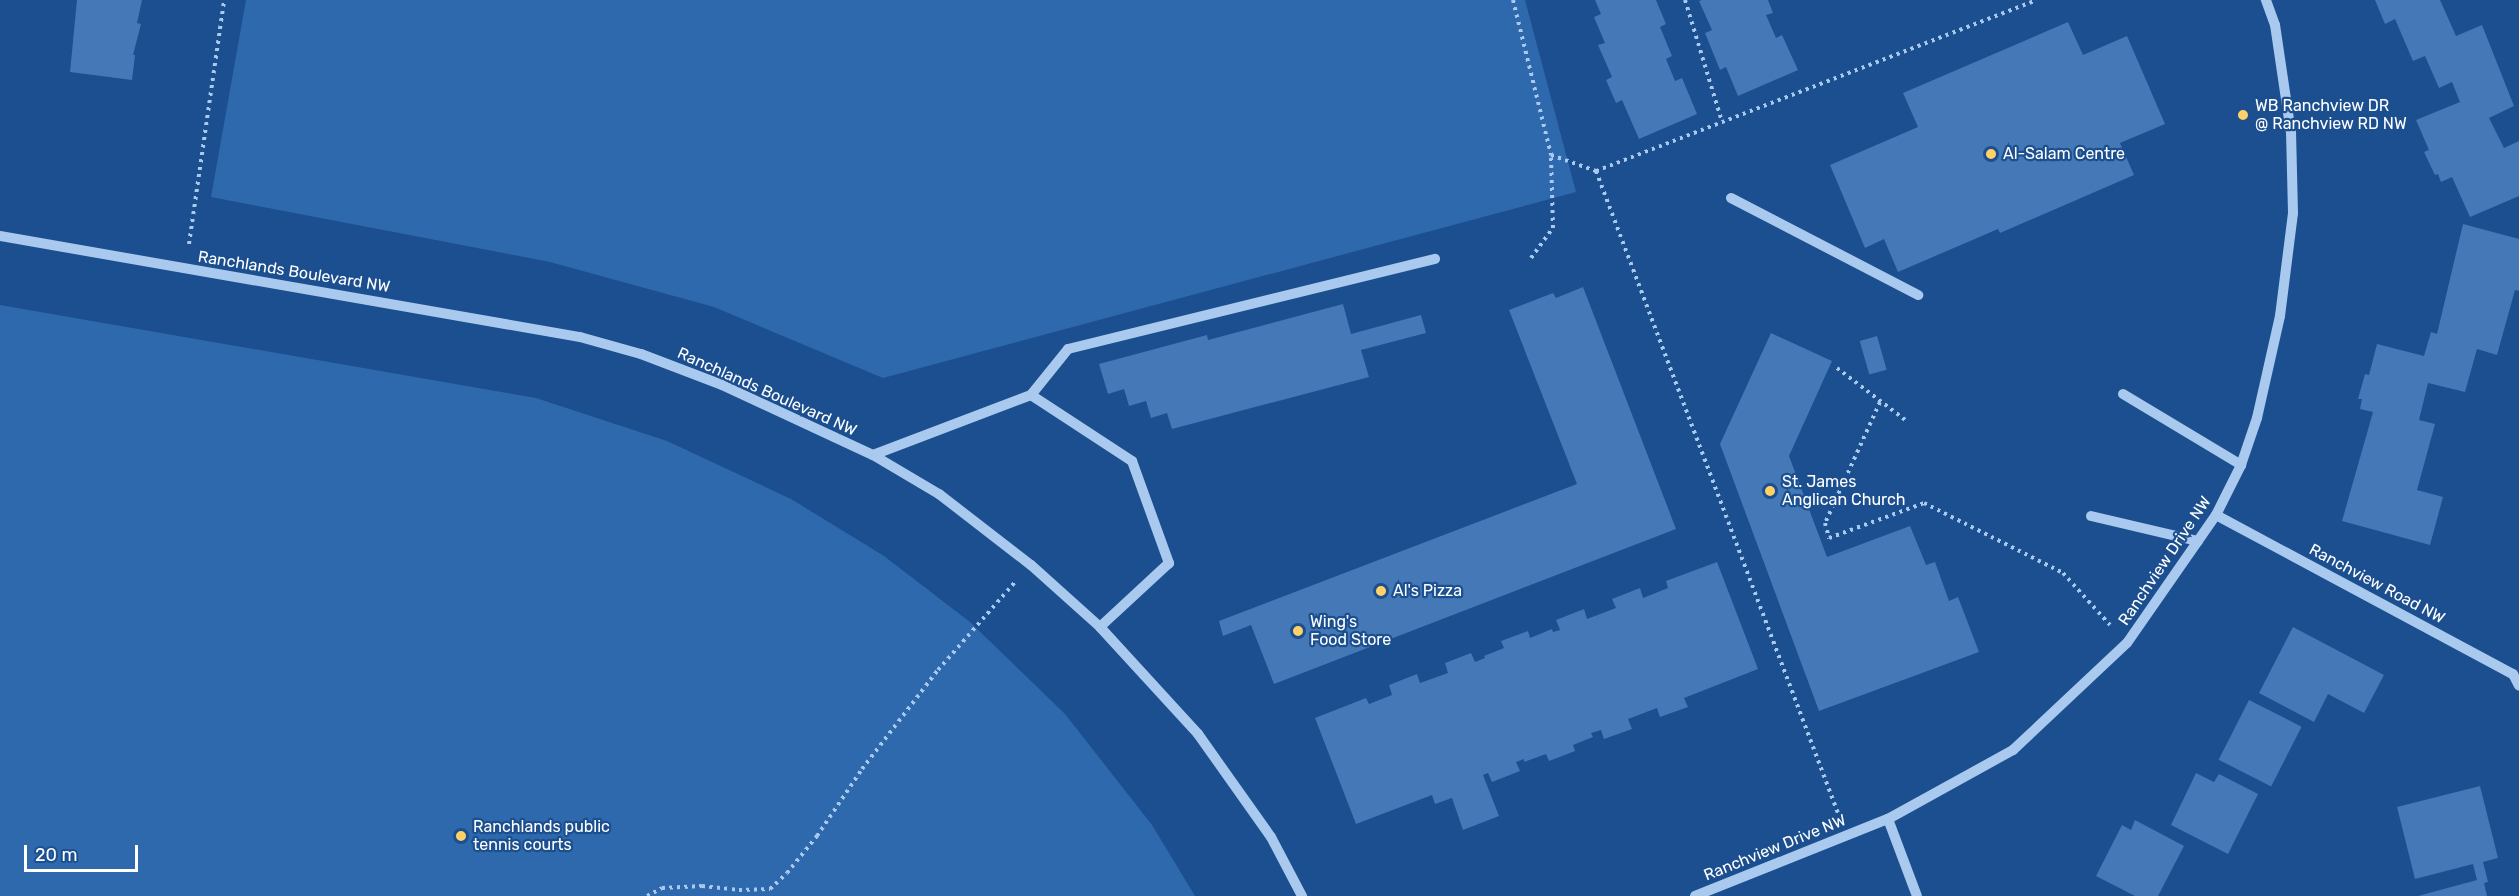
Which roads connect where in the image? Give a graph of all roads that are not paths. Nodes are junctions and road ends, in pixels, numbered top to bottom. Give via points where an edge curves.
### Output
1 (2266, 0) edge
2 (1731, 198) dead end
3 (0, 236) edge
4 (1435, 259) dead end
5 (1917, 295) dead end
6 (2123, 394) dead end
7 (1031, 395) junction
8 (873, 456) junction
9 (2241, 465) junction
10 (2216, 515) junction
11 (2091, 516) dead end
12 (2198, 541) junction
13 (1100, 627) junction
14 (2516, 671) edge
15 (2519, 686) edge
16 (1887, 819) junction
17 (1302, 896) edge
18 (1695, 896) edge
19 (1917, 896) edge

1 - 9 street, Ranchview Drive NW via 2275,25 2291,133 2293,213 2280,316 2257,418
2 - 5 street
3 - 8 street, Ranchlands Boulevard NW via 591,340 641,354 722,385
4 - 7 street via 1068,349
6 - 9 street
7 - 8 street
7 - 13 street via 1132,461 1169,564
8 - 13 street, Ranchlands Boulevard NW via 939,494 1031,565
9 - 10 street, Ranchview Drive NW
10 - 12 street, Ranchview Drive NW
10 - 14 street, Ranchview Road NW
11 - 12 street
12 - 16 street, Ranchview Drive NW via 2127,643 2013,750
13 - 17 street, Ranchlands Boulevard NW via 1198,734 1271,837
14 - 15 street, Ranchview Road NW
16 - 18 street, Ranchview Drive NW
16 - 19 street

